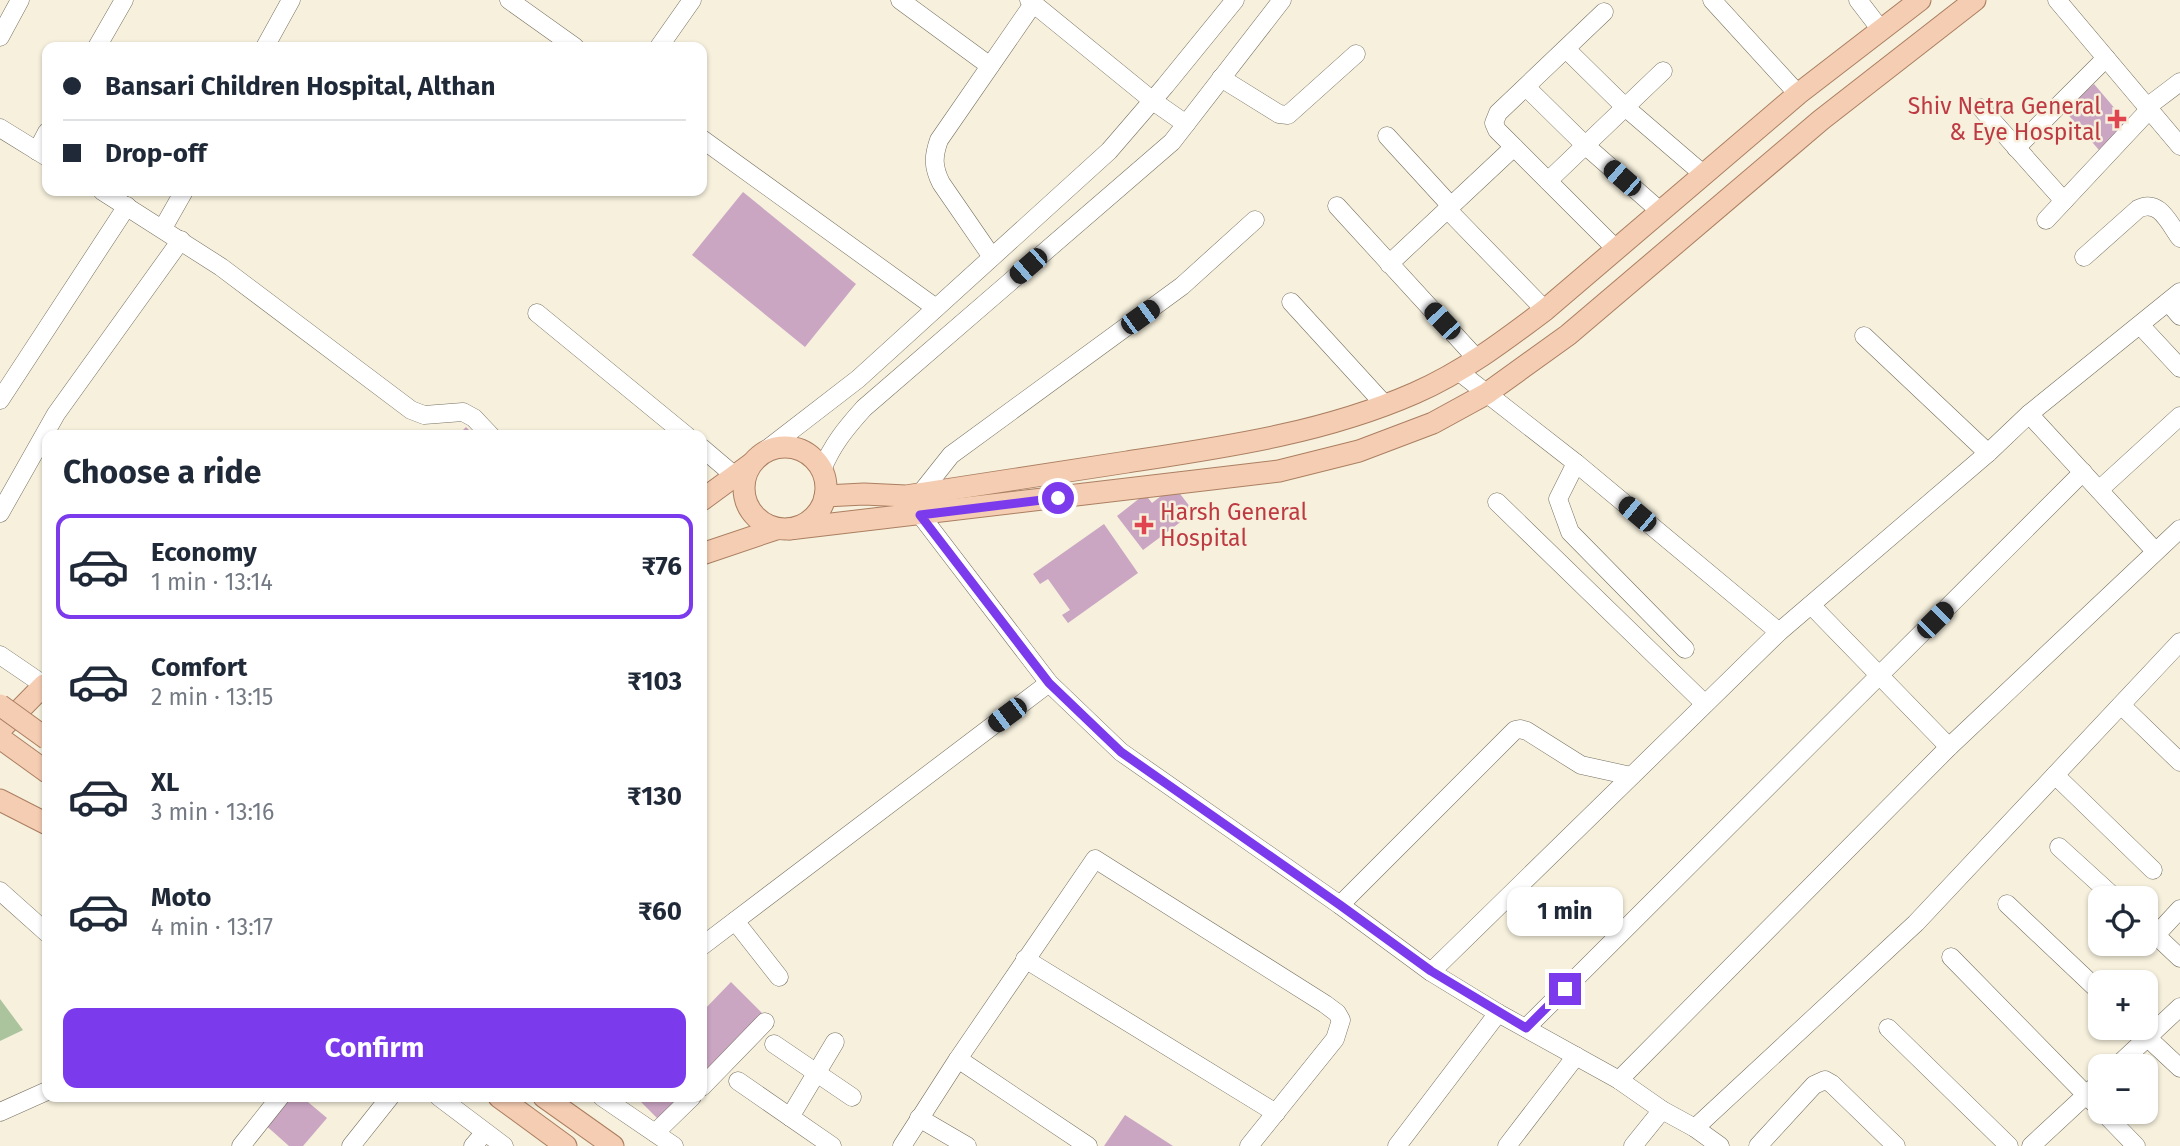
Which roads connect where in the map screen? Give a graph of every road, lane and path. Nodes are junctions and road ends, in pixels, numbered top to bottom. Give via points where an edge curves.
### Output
1 (20, 0) edge
2 (124, 0) edge
3 (291, 0) edge
4 (692, 0) edge
5 (900, 0) edge
6 (1235, 0) edge
7 (1282, 0) edge
8 (1712, 0) edge
9 (1858, 0) edge
10 (1920, 0) edge
11 (1975, 0) edge
12 (2057, 0) edge
13 (512, 1) edge
14 (1031, 2) edge
15 (1604, 12) dead end
16 (1881, 30) junction
17 (0, 37) edge
18 (100, 42) edge
19 (268, 42) edge
20 (568, 42) edge
21 (663, 42) edge
22 (1566, 48) junction
23 (1356, 54) dead end
24 (2106, 58) junction
25 (990, 66) junction
26 (1663, 71) dead end
27 (1221, 78) junction
28 (2180, 82) edge
29 (1526, 87) junction
30 (1798, 94) junction
31 (1153, 101) junction
32 (1625, 107) junction
33 (1981, 108) dead end
34 (2148, 108) junction
35 (1186, 124) junction
36 (0, 128) edge
37 (1387, 136) dead end
38 (707, 143) edge
39 (1585, 145) junction
40 (2180, 146) edge
41 (1514, 147) junction
42 (2016, 148) junction
43 (42, 154) edge
44 (1703, 174) junction
45 (1548, 181) junction
46 (110, 196) edge
47 (181, 196) edge
48 (2064, 201) junction
49 (127, 206) junction
50 (1337, 206) dead end
51 (1449, 208) junction
52 (1660, 211) junction
53 (1255, 220) dead end
54 (2046, 220) dead end
55 (163, 229) junction
56 (2180, 238) edge
57 (181, 240) junction
58 (1616, 249) junction
59 (992, 257) junction
60 (2084, 257) dead end
61 (1389, 264) junction
62 (2174, 297) edge
63 (1291, 302) dead end
64 (936, 308) junction
65 (1545, 310) junction
66 (537, 313) dead end
67 (2180, 316) edge
68 (2140, 325) junction
69 (1864, 335) dead end
70 (1478, 359) junction
71 (2180, 368) edge
72 (1458, 371) junction
73 (1486, 394) junction
74 (0, 400) edge
75 (1385, 405) junction
76 (2029, 414) junction
77 (2180, 416) edge
78 (46, 430) edge
79 (485, 430) edge
80 (680, 430) edge
81 (42, 437) edge
82 (707, 450) edge
83 (1988, 453) junction
84 (1576, 463) junction
85 (750, 464) junction
86 (822, 470) junction
87 (2083, 472) junction
88 (2099, 490) junction
89 (913, 495) junction
90 (707, 496) edge
91 (825, 496) junction
92 (1497, 502) dead end
93 (0, 513) edge
94 (920, 515) junction
95 (783, 529) junction
96 (2180, 529) edge
97 (2155, 551) junction
98 (707, 552) edge
99 (1811, 605) junction
100 (1779, 632) junction
101 (2180, 642) edge
102 (1685, 649) dead end
103 (0, 655) edge
104 (1879, 675) junction
105 (42, 683) edge
106 (1049, 683) junction
107 (42, 690) edge
108 (1705, 704) junction
109 (0, 705) edge
110 (2121, 705) junction
111 (0, 730) edge
112 (42, 735) edge
113 (0, 738) edge
114 (1949, 747) junction
115 (2180, 762) edge
116 (42, 768) edge
117 (2055, 775) junction
118 (1631, 776) junction
119 (0, 800) edge
120 (42, 821) edge
121 (2059, 847) dead end
122 (2153, 870) dead end
123 (2102, 886) edge
124 (0, 891) edge
125 (2007, 904) dead end
126 (1340, 905) junction
127 (2180, 909) edge
128 (735, 921) junction
129 (2158, 925) edge
130 (42, 929) edge
131 (2158, 938) edge
132 (707, 942) edge
133 (1951, 957) dead end
134 (2180, 958) edge
135 (1025, 959) junction
136 (1431, 971) junction
137 (779, 977) dead end
138 (2088, 981) edge
139 (2180, 1007) edge
140 (1498, 1013) junction
141 (2158, 1021) edge
142 (765, 1022) dead end
143 (1526, 1028) junction
144 (1888, 1028) dead end
145 (2150, 1040) edge
146 (835, 1042) dead end
147 (774, 1044) dead end
148 (1576, 1055) junction
149 (958, 1059) junction
150 (2180, 1068) edge
151 (816, 1073) junction
152 (1619, 1080) junction
153 (738, 1081) dead end
154 (707, 1082) edge
155 (42, 1093) edge
156 (2086, 1095) joint
157 (852, 1097) dead end
158 (276, 1102) edge
159 (386, 1102) edge
160 (444, 1102) edge
161 (506, 1102) edge
162 (551, 1102) edge
163 (610, 1102) edge
164 (686, 1102) edge
165 (1662, 1110) junction
166 (0, 1112) edge
167 (1276, 1113) junction
168 (790, 1116) junction
169 (919, 1118) junction
170 (2115, 1124) edge
171 (1695, 1128) junction
172 (656, 1133) junction
173 (479, 1139) edge
174 (241, 1146) edge
175 (351, 1146) edge
176 (504, 1146) edge
177 (566, 1146) edge
178 (613, 1146) edge
179 (674, 1146) edge
180 (832, 1146) edge
181 (902, 1146) edge
182 (967, 1146) edge
183 (1088, 1146) edge
184 (1249, 1146) edge
185 (1397, 1146) edge
186 (1507, 1146) edge
187 (1633, 1146) edge
188 (1720, 1146) edge
189 (1758, 1146) edge
190 (1896, 1146) edge
191 (2009, 1146) edge
192 (2031, 1146) edge
193 (2136, 1146) edge

1 - 17 street
2 - 18 street
3 - 19 street
4 - 21 street
5 - 25 street
6 - 31 street
7 - 27 street
8 - 30 street
9 - 16 street
10 - 16 main road
11 - 73 main road via 1821,120 1568,335
12 - 24 street
13 - 20 street
14 - 25 street
14 - 31 street
15 - 22 street
16 - 30 main road
22 - 29 street
22 - 32 street
23 - 27 street via 1288,115
24 - 34 street
24 - 42 street
25 - 59 street via 934,155 941,183
26 - 32 street
27 - 35 street
28 - 34 street
29 - 39 street
29 - 41 street via 1498,113 1494,123
30 - 44 main road
31 - 35 street
31 - 59 street via 1108,151
32 - 39 street
32 - 44 street
33 - 42 street
34 - 40 street
34 - 48 street
35 - 86 street via 1172,142 864,408 830,450
36 - 43 street
37 - 51 street
38 - 64 street
39 - 45 street
39 - 52 street
41 - 45 street
41 - 51 street
42 - 48 street
44 - 52 main road
45 - 58 street
46 - 49 street
47 - 55 street
48 - 54 street
49 - 55 street
49 - 74 street
50 - 61 street
51 - 61 street
51 - 65 street
52 - 58 main road
53 - 89 street via 1182,286 951,455
55 - 57 street
56 - 60 street via 2160,210 2146,205
57 - 78 street
57 - 79 street via 411,410 424,415 463,412
58 - 65 main road
59 - 64 street
61 - 70 street
62 - 67 street
62 - 68 street
63 - 75 street
64 - 85 street via 858,379
65 - 70 main road
66 - 80 street
68 - 71 street
68 - 76 street
69 - 83 street
70 - 72 main road
72 - 73 street
72 - 75 main road
73 - 84 street
73 - 94 main road via 1408,433 1279,471
75 - 89 main road via 1270,438
76 - 83 street
76 - 87 street
77 - 88 street
81 - 93 street
82 - 85 street
83 - 99 street
84 - 100 street
84 - 102 street via 1558,499 1570,531
85 - 86 main road via 775,448 789,447 803,451
85 - 90 main road
85 - 95 main road via 743,489 746,503 764,524
86 - 91 main road
87 - 88 street
87 - 104 street
88 - 97 street
89 - 91 main road
89 - 94 street
91 - 95 main road via 813,519
92 - 108 street
94 - 95 main road
94 - 106 street
95 - 98 main road
96 - 97 street
97 - 114 street
99 - 100 street
99 - 104 street
100 - 108 street
101 - 110 street
103 - 105 street
104 - 114 street
104 - 143 street
106 - 126 street via 1121,752
106 - 128 street
107 - 111 main road
108 - 118 street
109 - 112 main road, bridge
110 - 115 street
110 - 117 street
113 - 116 main road
114 - 152 street
117 - 122 street
117 - 171 street via 1916,923
118 - 126 street via 1581,765 1527,731 1514,730
118 - 136 street
119 - 120 main road
121 - 123 street
124 - 130 street
125 - 138 street
126 - 136 street
127 - 129 street
128 - 132 street
128 - 137 street
131 - 134 street
133 - 156 street
135 - 149 street
135 - 167 street
135 - 167 street via 1095,859 1341,1020 1335,1039
136 - 140 street
139 - 141 street
140 - 143 street
140 - 185 street
142 - 154 street
143 - 148 street
144 - 191 street
145 - 150 street
146 - 151 street
147 - 151 street
148 - 152 street
148 - 186 street
149 - 169 street
149 - 183 street
151 - 157 street
151 - 168 street
152 - 165 street
153 - 168 street
155 - 166 street
156 - 192 street
158 - 174 street
159 - 175 street
160 - 173 street
161 - 177 main road
162 - 178 main road
163 - 172 street
164 - 172 street
165 - 171 street
165 - 187 street
167 - 184 street
168 - 180 street
169 - 181 street
169 - 182 street
170 - 193 street
171 - 188 street
172 - 179 street
173 - 176 street
189 - 190 street via 1814,1084 1825,1080

